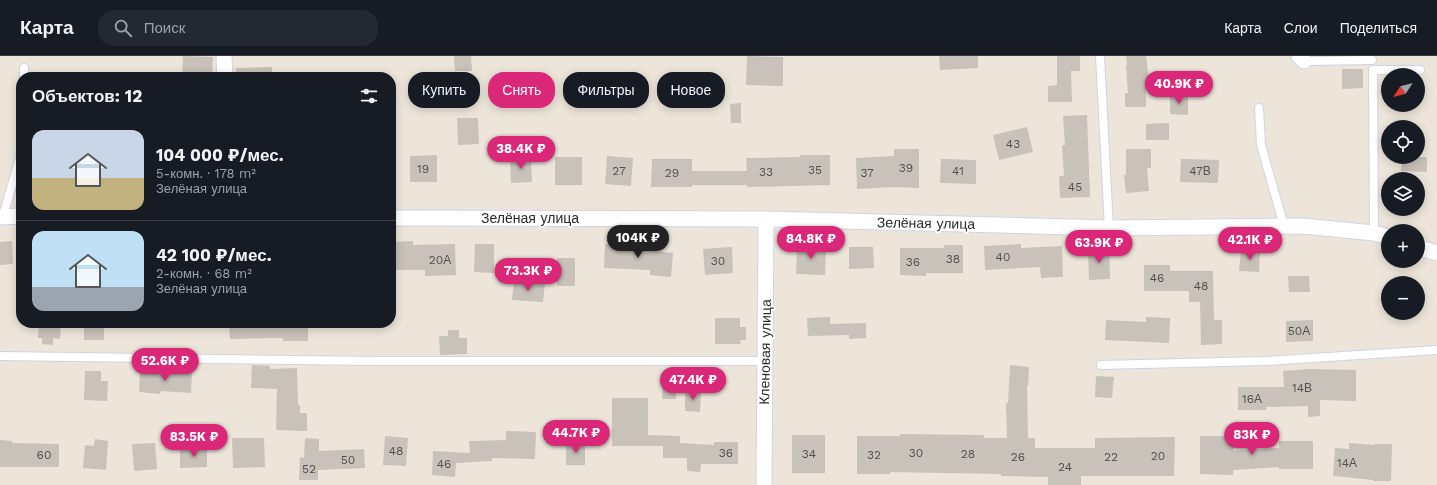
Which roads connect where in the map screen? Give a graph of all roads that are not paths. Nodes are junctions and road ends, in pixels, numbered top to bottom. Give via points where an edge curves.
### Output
1 (224, 56) edge
2 (1100, 56) edge
3 (1301, 59) edge
4 (1372, 60) dead end
5 (24, 68) dead end
6 (1381, 70) edge
7 (24, 72) edge
8 (225, 72) edge
9 (1259, 108) dead end
10 (16, 170) edge
11 (2, 216) edge
12 (16, 216) edge
13 (396, 218) edge
14 (766, 219) junction
15 (1284, 226) junction
16 (1109, 228) junction
17 (1374, 233) junction
18 (1381, 235) edge
19 (1425, 249) edge
20 (1437, 253) edge
21 (1437, 350) edge
22 (0, 356) edge
23 (765, 361) junction
24 (1101, 364) dead end
25 (764, 485) edge

1 - 8 street
2 - 16 lane
3 - 4 lane
5 - 7 lane
6 - 17 lane via 1373,70
9 - 15 lane via 1261,145
10 - 11 lane
11 - 12 street
13 - 14 street, Зелёная улица
14 - 16 street, Зелёная улица
14 - 23 street, Кленовая улица
15 - 16 street, Зелёная улица
15 - 17 street, Зелёная улица
17 - 18 street, Зелёная улица
19 - 20 street
21 - 24 lane via 1265,361
22 - 23 lane via 376,361
23 - 25 street, Кленовая улица

